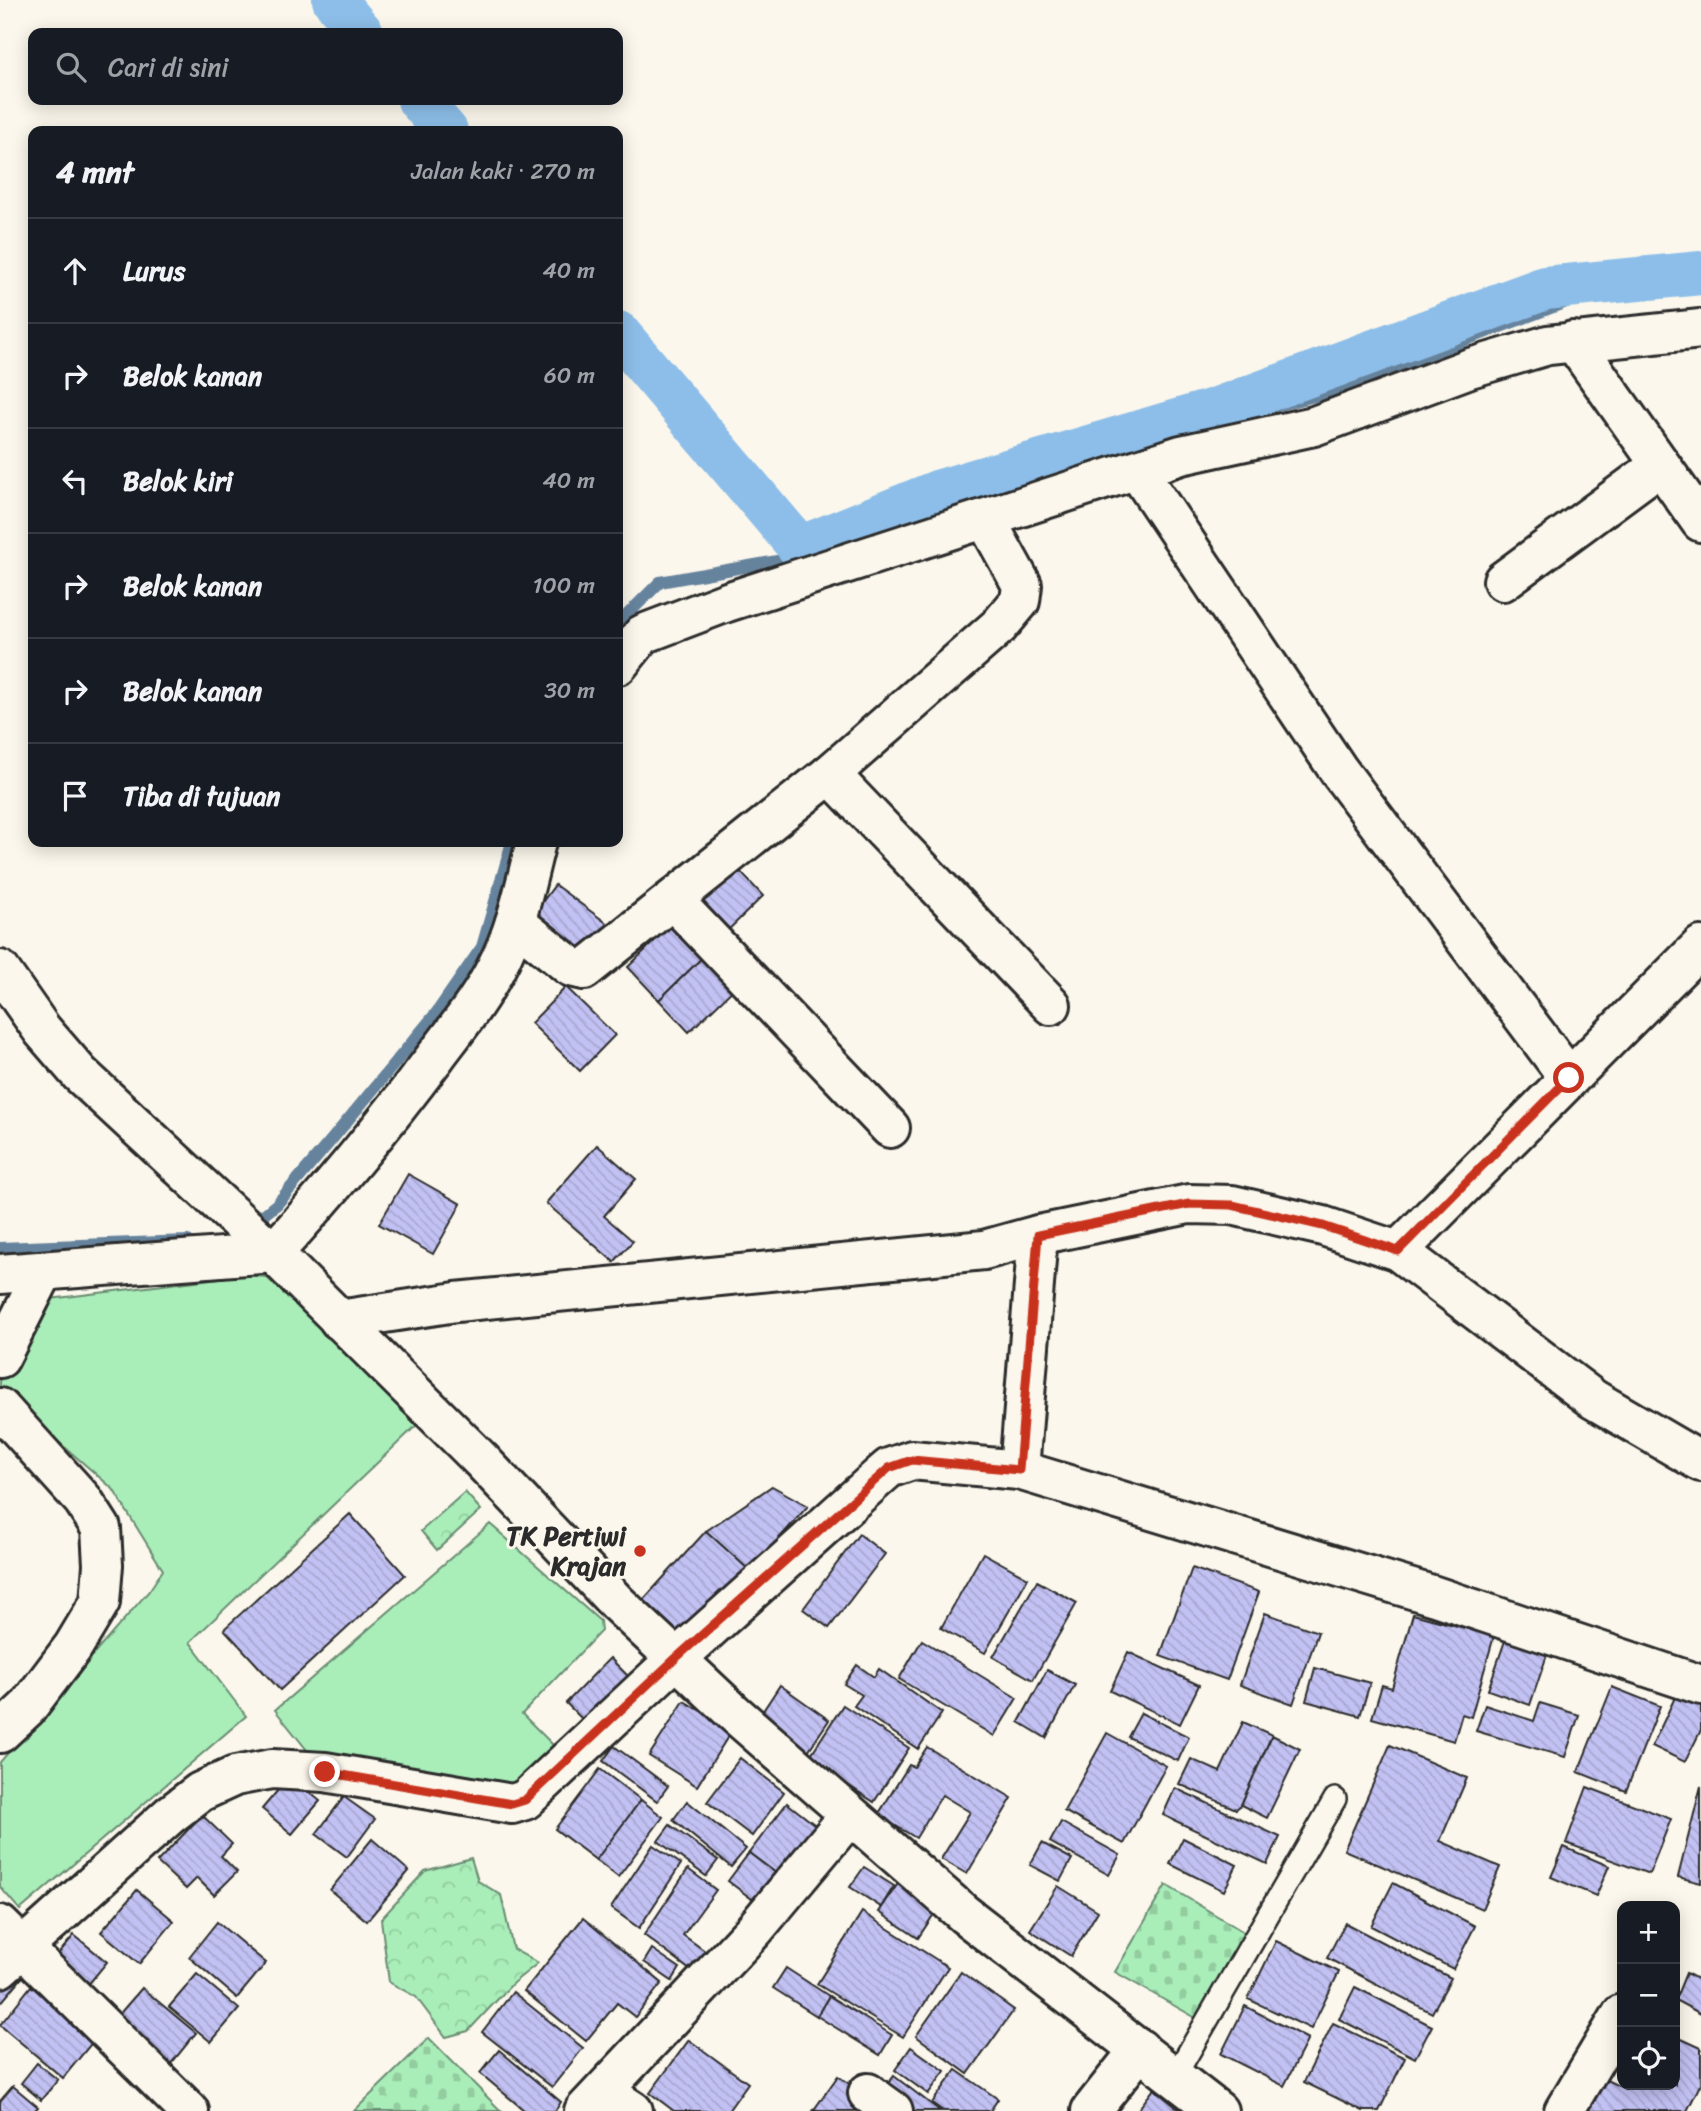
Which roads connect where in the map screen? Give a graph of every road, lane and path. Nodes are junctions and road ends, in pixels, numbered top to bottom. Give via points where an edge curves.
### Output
1 (1701, 328) edge
2 (1573, 341) junction
3 (1659, 466) junction
4 (1136, 470) junction
5 (986, 520) junction
6 (1701, 522) edge
7 (1503, 581) dead end
8 (623, 659) edge
9 (830, 774) junction
10 (535, 847) edge
11 (673, 900) junction
12 (515, 922) junction
13 (1701, 946) edge
14 (0, 970) edge
15 (1051, 1005) dead end
16 (1569, 1078) junction
17 (890, 1128) dead end
18 (1038, 1235) junction
19 (267, 1247) junction
20 (1398, 1251) junction
21 (44, 1271) junction
22 (0, 1274) edge
23 (339, 1320) junction
24 (0, 1358) edge
25 (0, 1408) edge
26 (1701, 1462) edge
27 (1019, 1470) junction
28 (676, 1658) junction
29 (1701, 1685) edge
30 (0, 1733) edge
31 (1335, 1800) dead end
32 (850, 1815) junction
33 (7, 1947) edge
34 (1617, 2022) edge
35 (1140, 2049) junction
36 (1175, 2076) junction
37 (607, 2105) edge
38 (189, 2111) edge
39 (1091, 2111) edge
40 (1218, 2111) edge
41 (1564, 2111) edge

1 - 2 street
2 - 3 street
2 - 4 street via 1470,368 1314,426 1181,455
3 - 6 street
3 - 7 street
4 - 5 street
4 - 16 street via 1339,771
5 - 8 street via 727,602 643,634
5 - 9 street via 1020,578 1020,601 999,626
9 - 11 street
9 - 15 street
10 - 12 street
11 - 12 street via 584,970 571,967
11 - 17 street
12 - 19 street via 474,1005 402,1102
13 - 16 street
14 - 19 street via 80,1074
16 - 20 street
18 - 20 street via 1189,1204 1232,1205 1323,1226
18 - 23 street via 984,1250 456,1302
18 - 27 street
19 - 21 street
19 - 23 street
20 - 26 street via 1593,1399
21 - 22 street
21 - 24 street
23 - 28 street
25 - 30 street via 83,1500 101,1528 103,1565 100,1602 73,1647 27,1708
27 - 28 street via 912,1460 889,1468
27 - 29 street via 1434,1596
28 - 32 street
28 - 33 street via 525,1800 512,1804 325,1772 272,1769 235,1776 170,1815
31 - 36 lane
32 - 35 street via 964,1914
32 - 37 street
33 - 38 street
34 - 41 street
35 - 36 street
35 - 39 street
36 - 40 street

